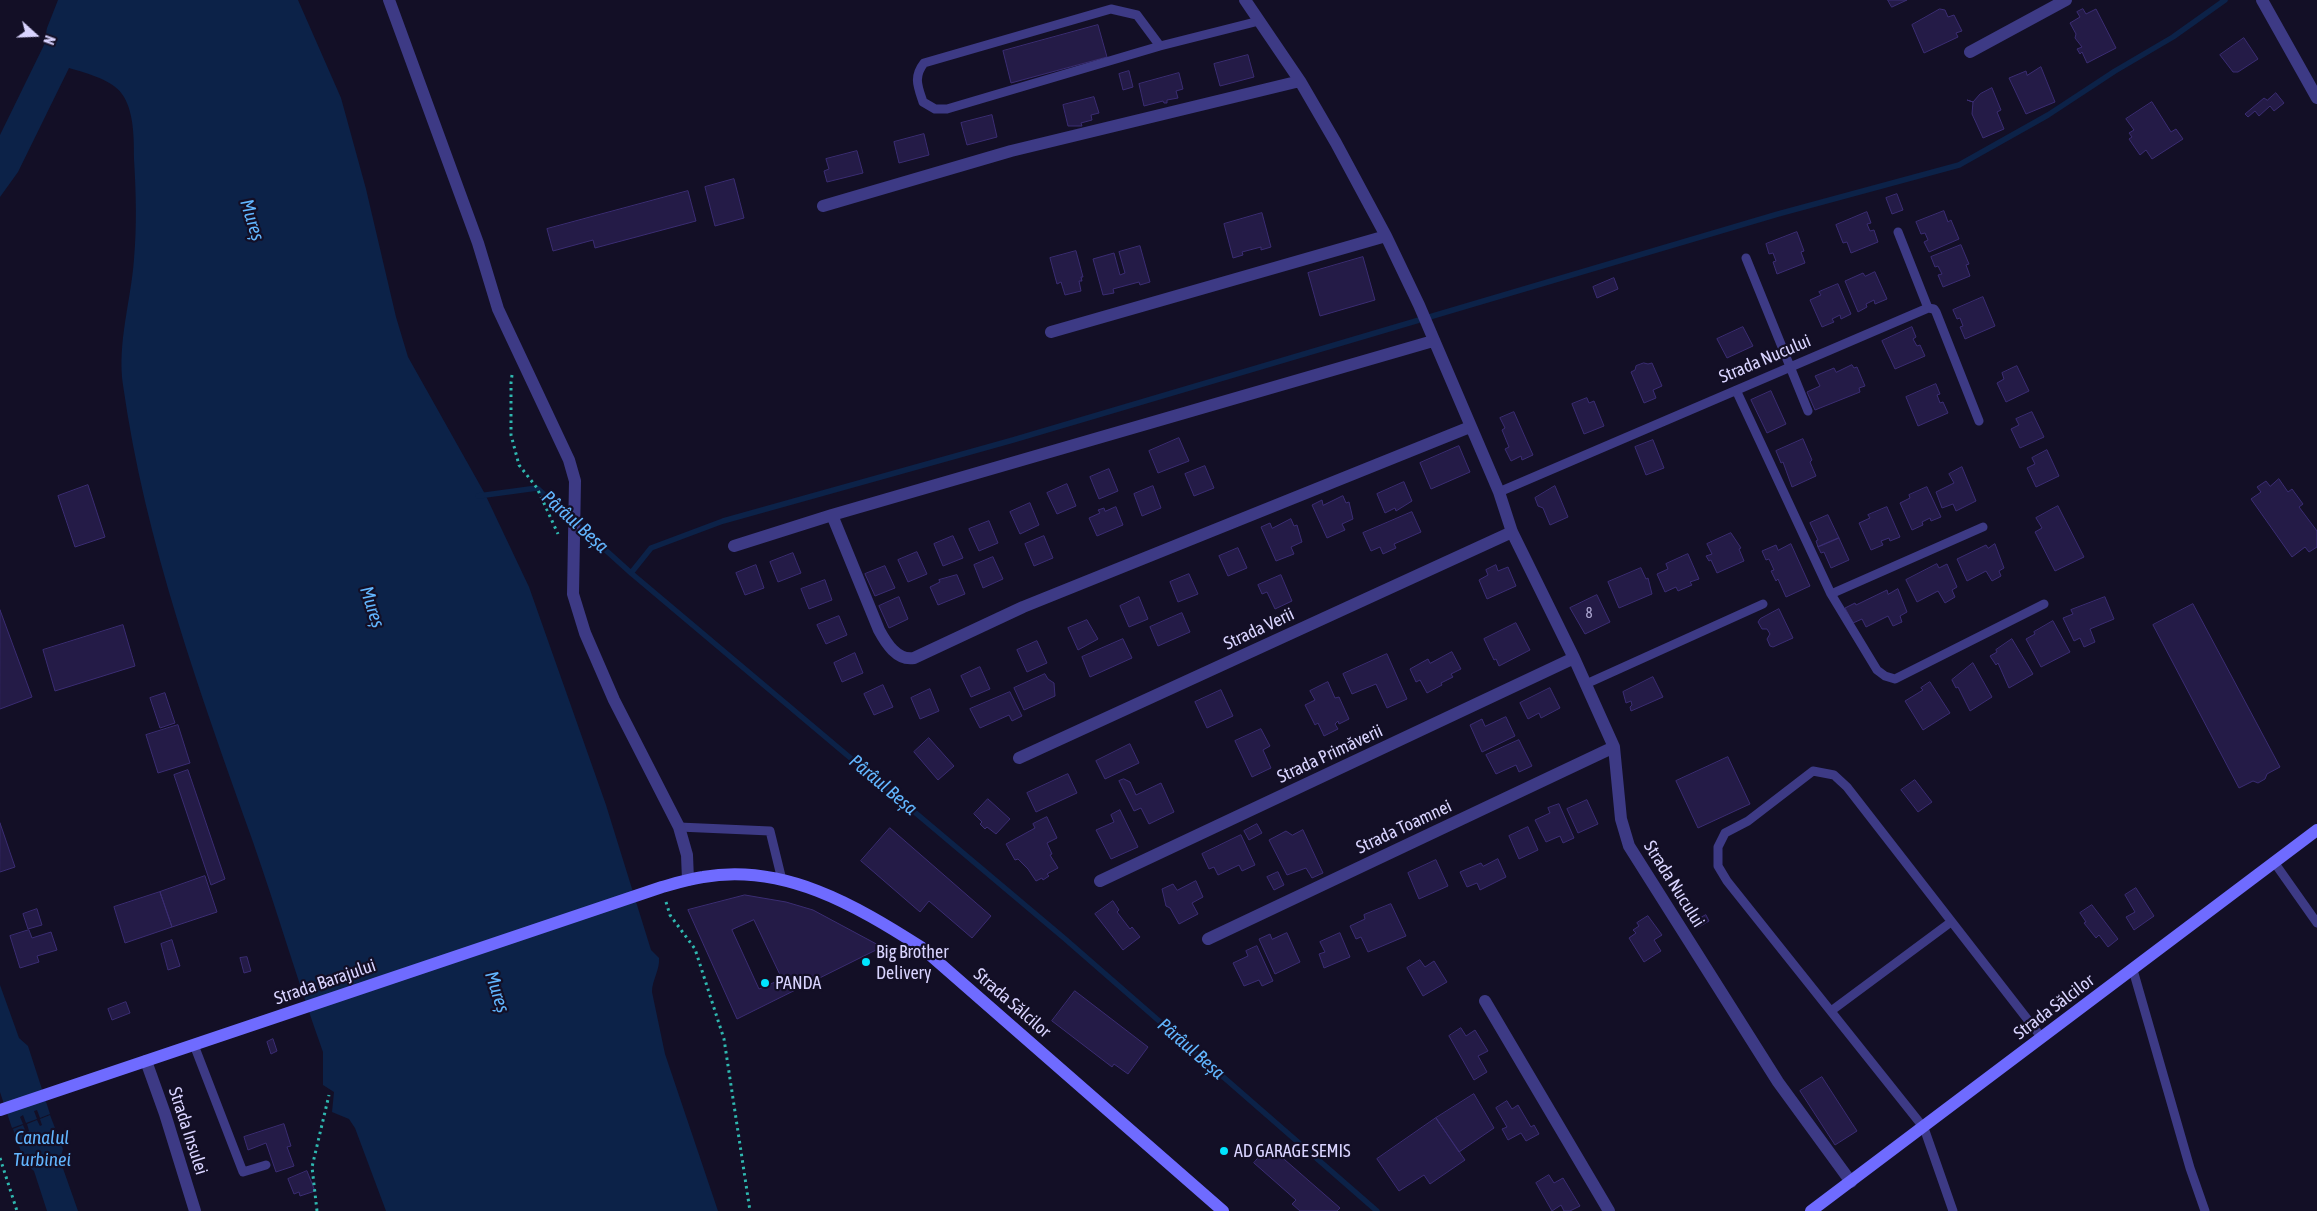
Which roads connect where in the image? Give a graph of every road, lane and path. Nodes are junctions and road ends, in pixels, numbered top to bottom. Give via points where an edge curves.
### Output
1 (389, 0) edge
2 (1245, 0) edge
3 (2066, 0) edge
4 (2262, 0) edge
5 (1259, 21) junction
6 (1160, 46) junction
7 (1970, 52) dead end
8 (1300, 81) junction
9 (2317, 98) edge
10 (824, 206) dead end
11 (1898, 232) dead end
12 (1386, 236) junction
13 (1746, 258) dead end
14 (1928, 308) junction
15 (1051, 332) dead end
16 (1430, 335) junction
17 (518, 350) junction
18 (1790, 367) junction
19 (1736, 390) junction
20 (1808, 411) dead end
21 (1979, 421) dead end
22 (1470, 427) junction
23 (1499, 492) junction
24 (832, 515) junction
25 (1983, 527) dead end
26 (1512, 532) junction
27 (561, 540) dead end
28 (734, 546) dead end
29 (1832, 594) junction
30 (1763, 604) dead end
31 (2044, 604) dead end
32 (1574, 658) junction
33 (1586, 684) junction
34 (1614, 748) junction
35 (1019, 758) dead end
36 (679, 827) junction
37 (2317, 830) edge
38 (2274, 862) junction
39 (688, 880) junction
40 (782, 880) junction
41 (1100, 881) dead end
42 (662, 887) junction
43 (1951, 922) junction
44 (2317, 923) edge
45 (1208, 938) dead end
46 (2133, 970) junction
47 (1485, 1001) dead end
48 (1831, 1011) junction
49 (2042, 1038) junction
50 (194, 1045) junction
51 (146, 1061) junction
52 (329, 1094) dead end
53 (0, 1110) edge
54 (1924, 1128) junction
55 (0, 1158) edge
56 (266, 1165) dead end
57 (1851, 1182) junction
58 (17, 1211) edge
59 (196, 1211) edge
60 (317, 1211) edge
61 (750, 1211) edge
62 (1223, 1211) edge
63 (1609, 1211) edge
64 (1811, 1211) edge
65 (1954, 1211) edge
66 (2205, 1211) edge

1 - 17 street via 478,243 498,309
2 - 5 street, Strada Nucului
3 - 7 street
4 - 9 street
5 - 6 lane
5 - 8 street, Strada Nucului
6 - 6 lane via 946,109 935,109 924,102 916,82 917,72 924,63 1111,9 1137,15
8 - 10 street via 1011,151
8 - 12 street, Strada Nucului
11 - 14 lane
12 - 15 street
12 - 16 street, Strada Nucului
13 - 18 lane
14 - 18 lane, Strada Nucului
14 - 21 lane via 1936,312
16 - 22 street, Strada Nucului
16 - 24 street
17 - 27 path via 511,383 511,435 519,465 537,488
17 - 36 street via 570,460 575,481 573,594 585,633 614,700
18 - 19 lane, Strada Nucului
18 - 20 lane
19 - 23 lane, Strada Nucului
19 - 29 lane
22 - 23 street, Strada Nucului
22 - 24 street via 1023,607 908,659 887,644 878,630
23 - 26 street, Strada Nucului
24 - 28 street
25 - 29 lane
26 - 32 street, Strada Nucului
26 - 35 street, Strada Verii
29 - 31 lane via 1877,670 1895,679
30 - 33 lane
32 - 33 street, Strada Nucului
32 - 41 street, Strada Primăverii
33 - 34 street, Strada Nucului
34 - 45 street, Strada Toamnei
34 - 57 street, Strada Nucului via 1621,819 1629,846 1778,1082
36 - 39 street via 687,855
36 - 40 lane via 770,831
37 - 38 main road, Strada Sălcilor
38 - 44 lane
38 - 46 main road, Strada Sălcilor
39 - 40 main road, Strada Sălcilor via 705,876 753,875
39 - 42 main road, Strada Barajului
40 - 62 main road, Strada Sălcilor via 810,887 867,913 920,946
42 - 50 main road, Strada Barajului
42 - 61 path via 670,915 695,950 724,1039
43 - 48 lane
43 - 48 lane via 1834,774 1813,772 1748,821 1725,833 1718,847 1718,866
43 - 49 lane
46 - 49 main road, Strada Sălcilor
46 - 66 lane
47 - 63 street
48 - 54 lane
49 - 54 main road, Strada Sălcilor
50 - 51 main road, Strada Barajului
50 - 56 lane via 243,1172
51 - 53 main road, Strada Barajului
51 - 59 street, Strada Insulei
52 - 60 path via 312,1168
54 - 57 main road, Strada Sălcilor
54 - 65 lane
55 - 58 path
57 - 64 main road, Strada Sălcilor

